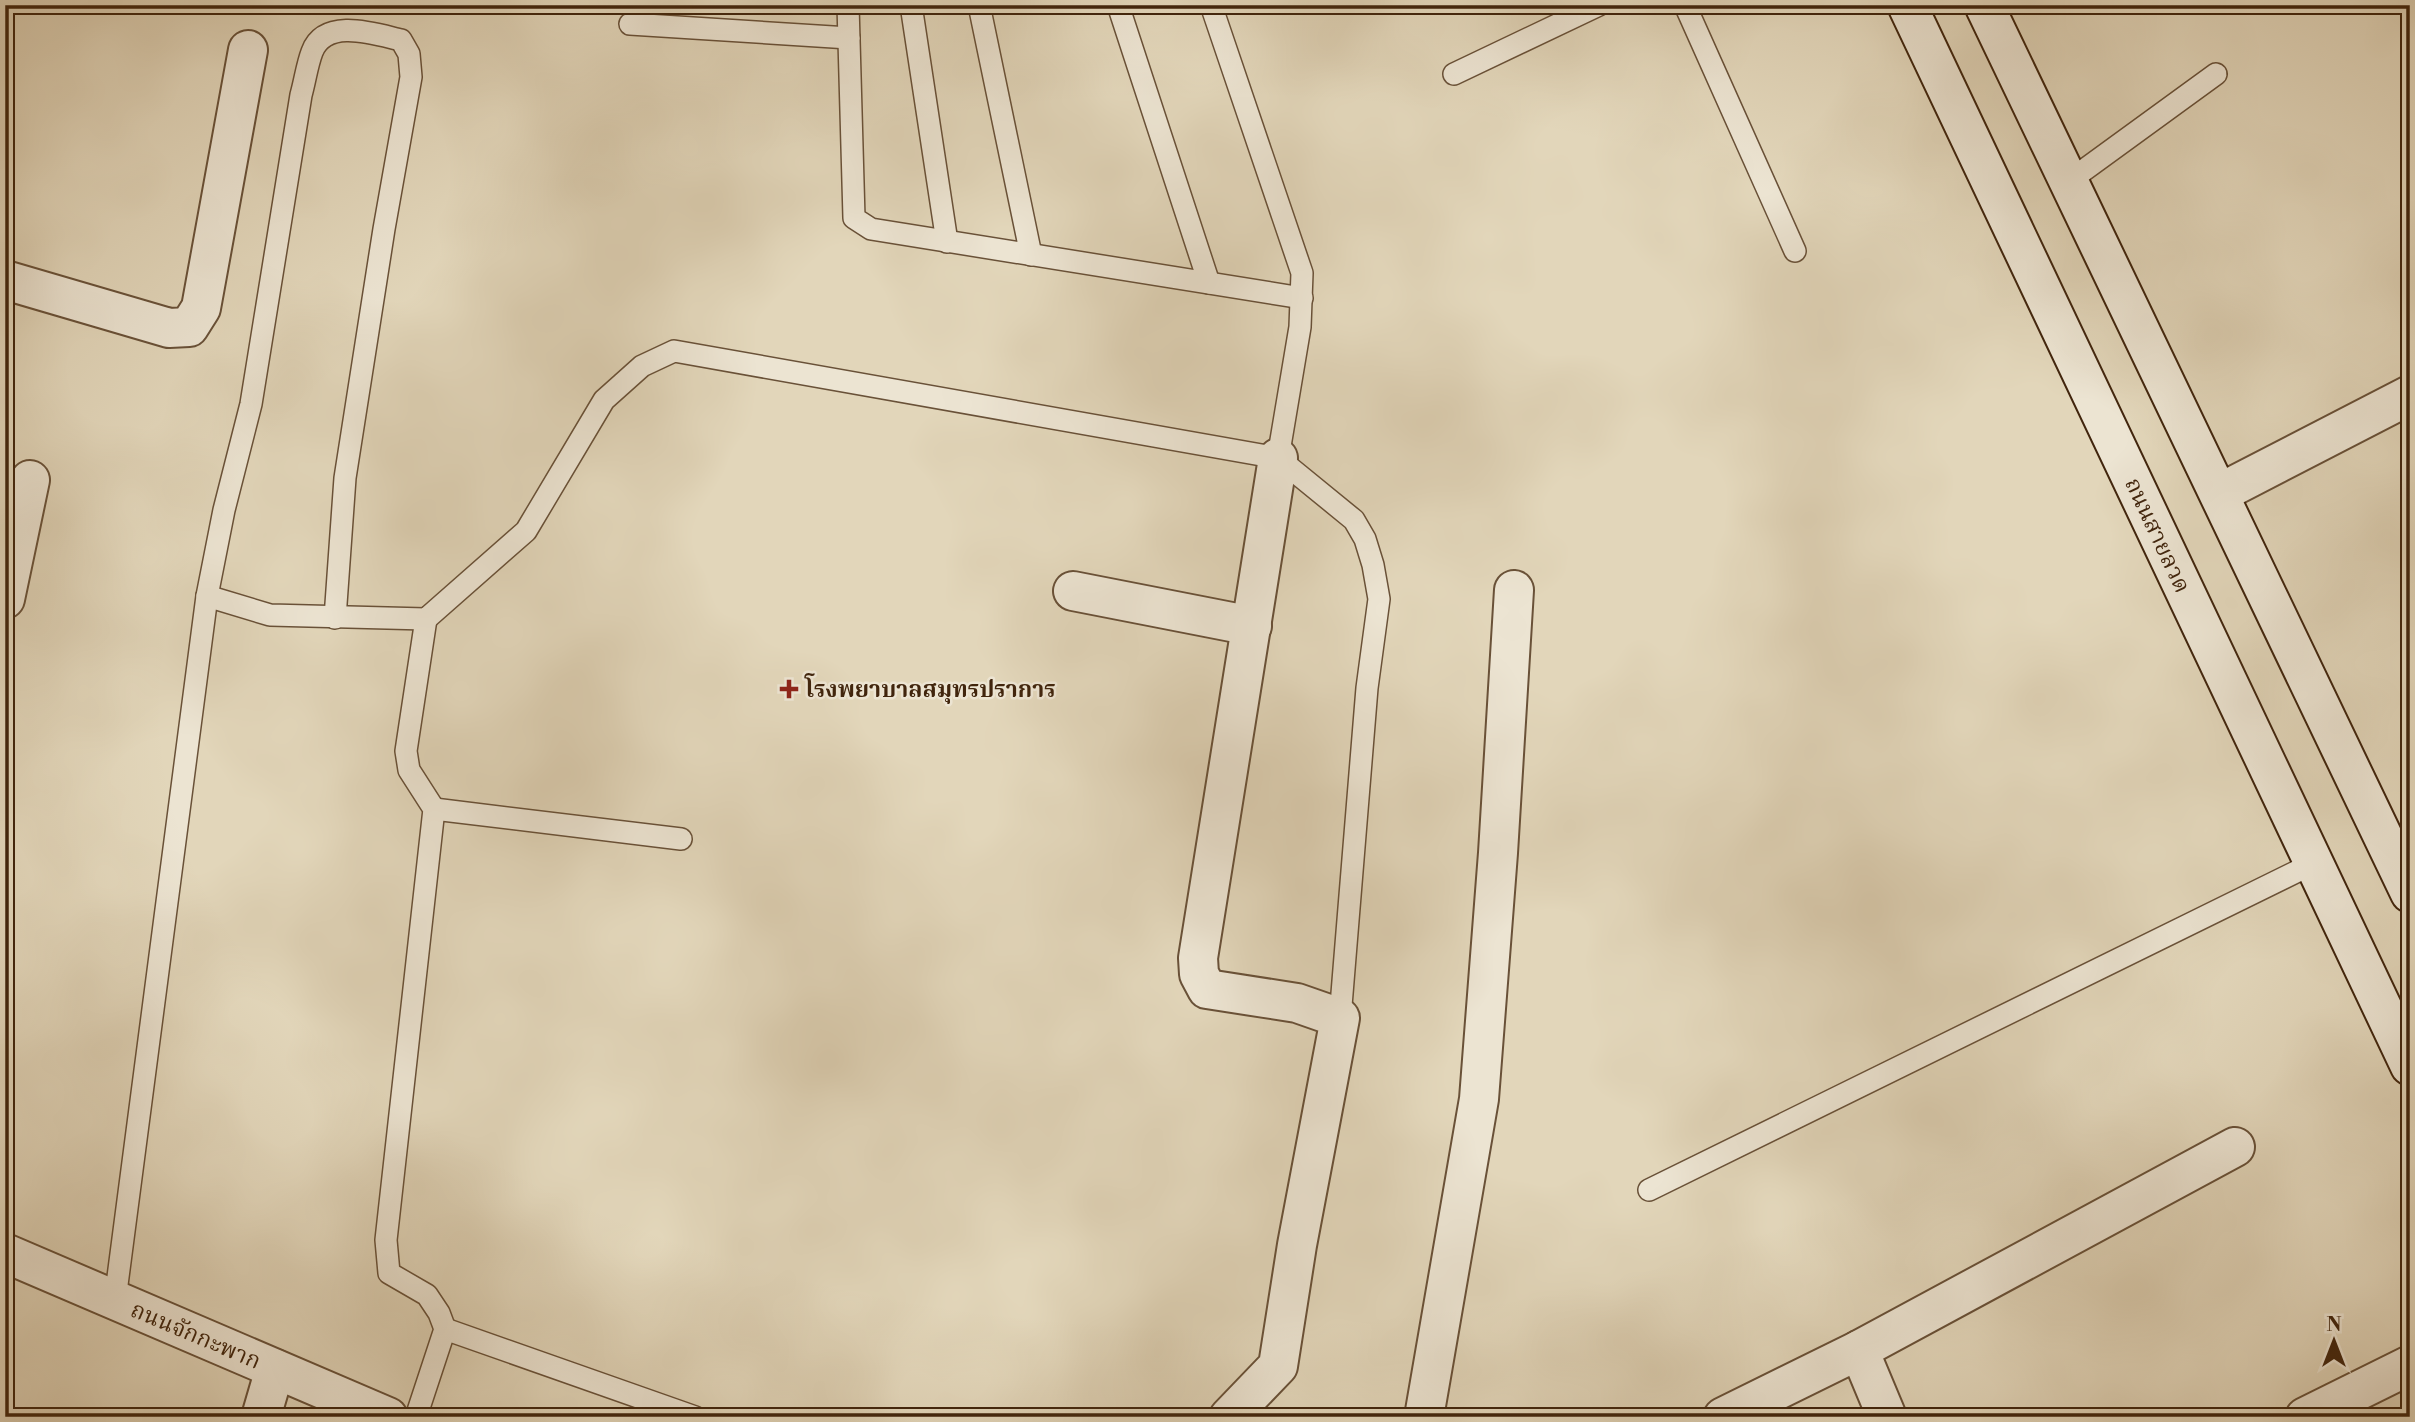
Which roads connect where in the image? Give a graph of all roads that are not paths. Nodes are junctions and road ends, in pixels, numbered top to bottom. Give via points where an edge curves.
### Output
1 (848, 5) edge
2 (911, 5) edge
3 (979, 5) edge
4 (1118, 5) edge
5 (1211, 5) edge
6 (1600, 5) edge
7 (1685, 5) edge
8 (1907, 5) edge
9 (1984, 5) edge
10 (630, 24) dead end
11 (849, 38) junction
12 (248, 50) dead end
13 (1454, 74) dead end
14 (2216, 74) dead end
15 (2069, 181) junction
16 (947, 242) junction
17 (1794, 251) dead end
18 (1031, 255) junction
19 (5, 279) edge
20 (1209, 283) junction
21 (1302, 298) junction
22 (2410, 395) edge
23 (1278, 458) junction
24 (30, 480) dead end
25 (2220, 493) junction
26 (1514, 590) dead end
27 (1073, 591) dead end
28 (207, 596) junction
29 (5, 599) edge
30 (335, 618) junction
31 (426, 619) junction
32 (1252, 626) junction
33 (435, 809) junction
34 (681, 839) dead end
35 (2314, 863) junction
36 (2410, 893) edge
37 (1340, 1018) junction
38 (2410, 1066) edge
39 (2235, 1147) dead end
40 (1648, 1190) dead end
41 (5, 1253) edge
42 (115, 1300) junction
43 (444, 1329) junction
44 (1859, 1349) junction
45 (2410, 1365) edge
46 (275, 1369) junction
47 (261, 1417) edge
48 (388, 1417) edge
49 (416, 1417) edge
50 (695, 1417) edge
51 (1229, 1417) edge
52 (1424, 1417) edge
53 (1723, 1417) edge
54 (1887, 1417) edge
55 (2305, 1417) edge

1 - 11 lane
2 - 16 lane
3 - 18 lane
4 - 20 lane
5 - 21 lane via 1302,273
6 - 13 lane
7 - 17 lane
8 - 35 street, ถนนสายลวด
9 - 15 street
10 - 11 lane
11 - 16 lane via 854,218 871,229
12 - 19 street via 201,308 189,327 169,328
14 - 15 lane
15 - 25 street
16 - 18 lane
18 - 20 lane
20 - 21 lane
21 - 23 lane
22 - 25 street
23 - 31 lane via 674,351 642,366 604,400 526,530
23 - 32 street
23 - 37 lane via 1354,520 1365,539 1379,599 1367,688
24 - 29 street
25 - 36 street
26 - 52 street via 1479,1099
27 - 32 street
28 - 30 lane via 270,615
28 - 30 lane via 251,404 312,51 330,33 367,33 402,41 409,54 411,77 345,478
28 - 42 lane
30 - 31 lane
31 - 33 lane via 406,751 409,770
32 - 37 street via 1199,974 1207,989 1297,1003
33 - 34 lane
33 - 43 lane via 386,1240 388,1273 427,1295
35 - 38 street, ถนนสายลวด
35 - 40 lane
37 - 51 street via 1278,1366
39 - 44 street
41 - 42 street, ถนนจักกะพาก
42 - 46 street, ถนนจักกะพาก
43 - 49 lane
43 - 50 lane
44 - 53 street
44 - 54 street
45 - 55 street
46 - 47 street
46 - 48 street, ถนนจักกะพาก

